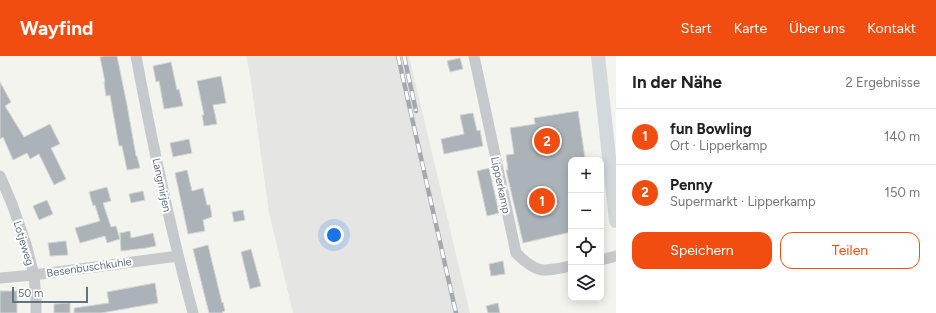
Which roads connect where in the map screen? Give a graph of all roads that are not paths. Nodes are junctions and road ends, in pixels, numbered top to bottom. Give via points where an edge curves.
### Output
1 (136, 56) edge
2 (474, 56) edge
3 (598, 56) edge
4 (0, 176) edge
5 (616, 221) edge
6 (178, 256) junction
7 (616, 256) edge
8 (604, 259) edge
9 (568, 267) edge
10 (34, 275) junction
11 (0, 278) edge
12 (36, 313) edge
13 (193, 313) edge

1 - 6 street, Langmirjen
2 - 9 street, Lipperkamp via 516,253 525,263 539,270 548,271
3 - 5 main road
4 - 10 street, Lotjeweg via 26,244
6 - 10 street, Besenbuschkuhle
6 - 13 street, Langmirjen
7 - 8 street
10 - 11 street, Besenbuschkuhle
10 - 12 street, Lotjeweg

